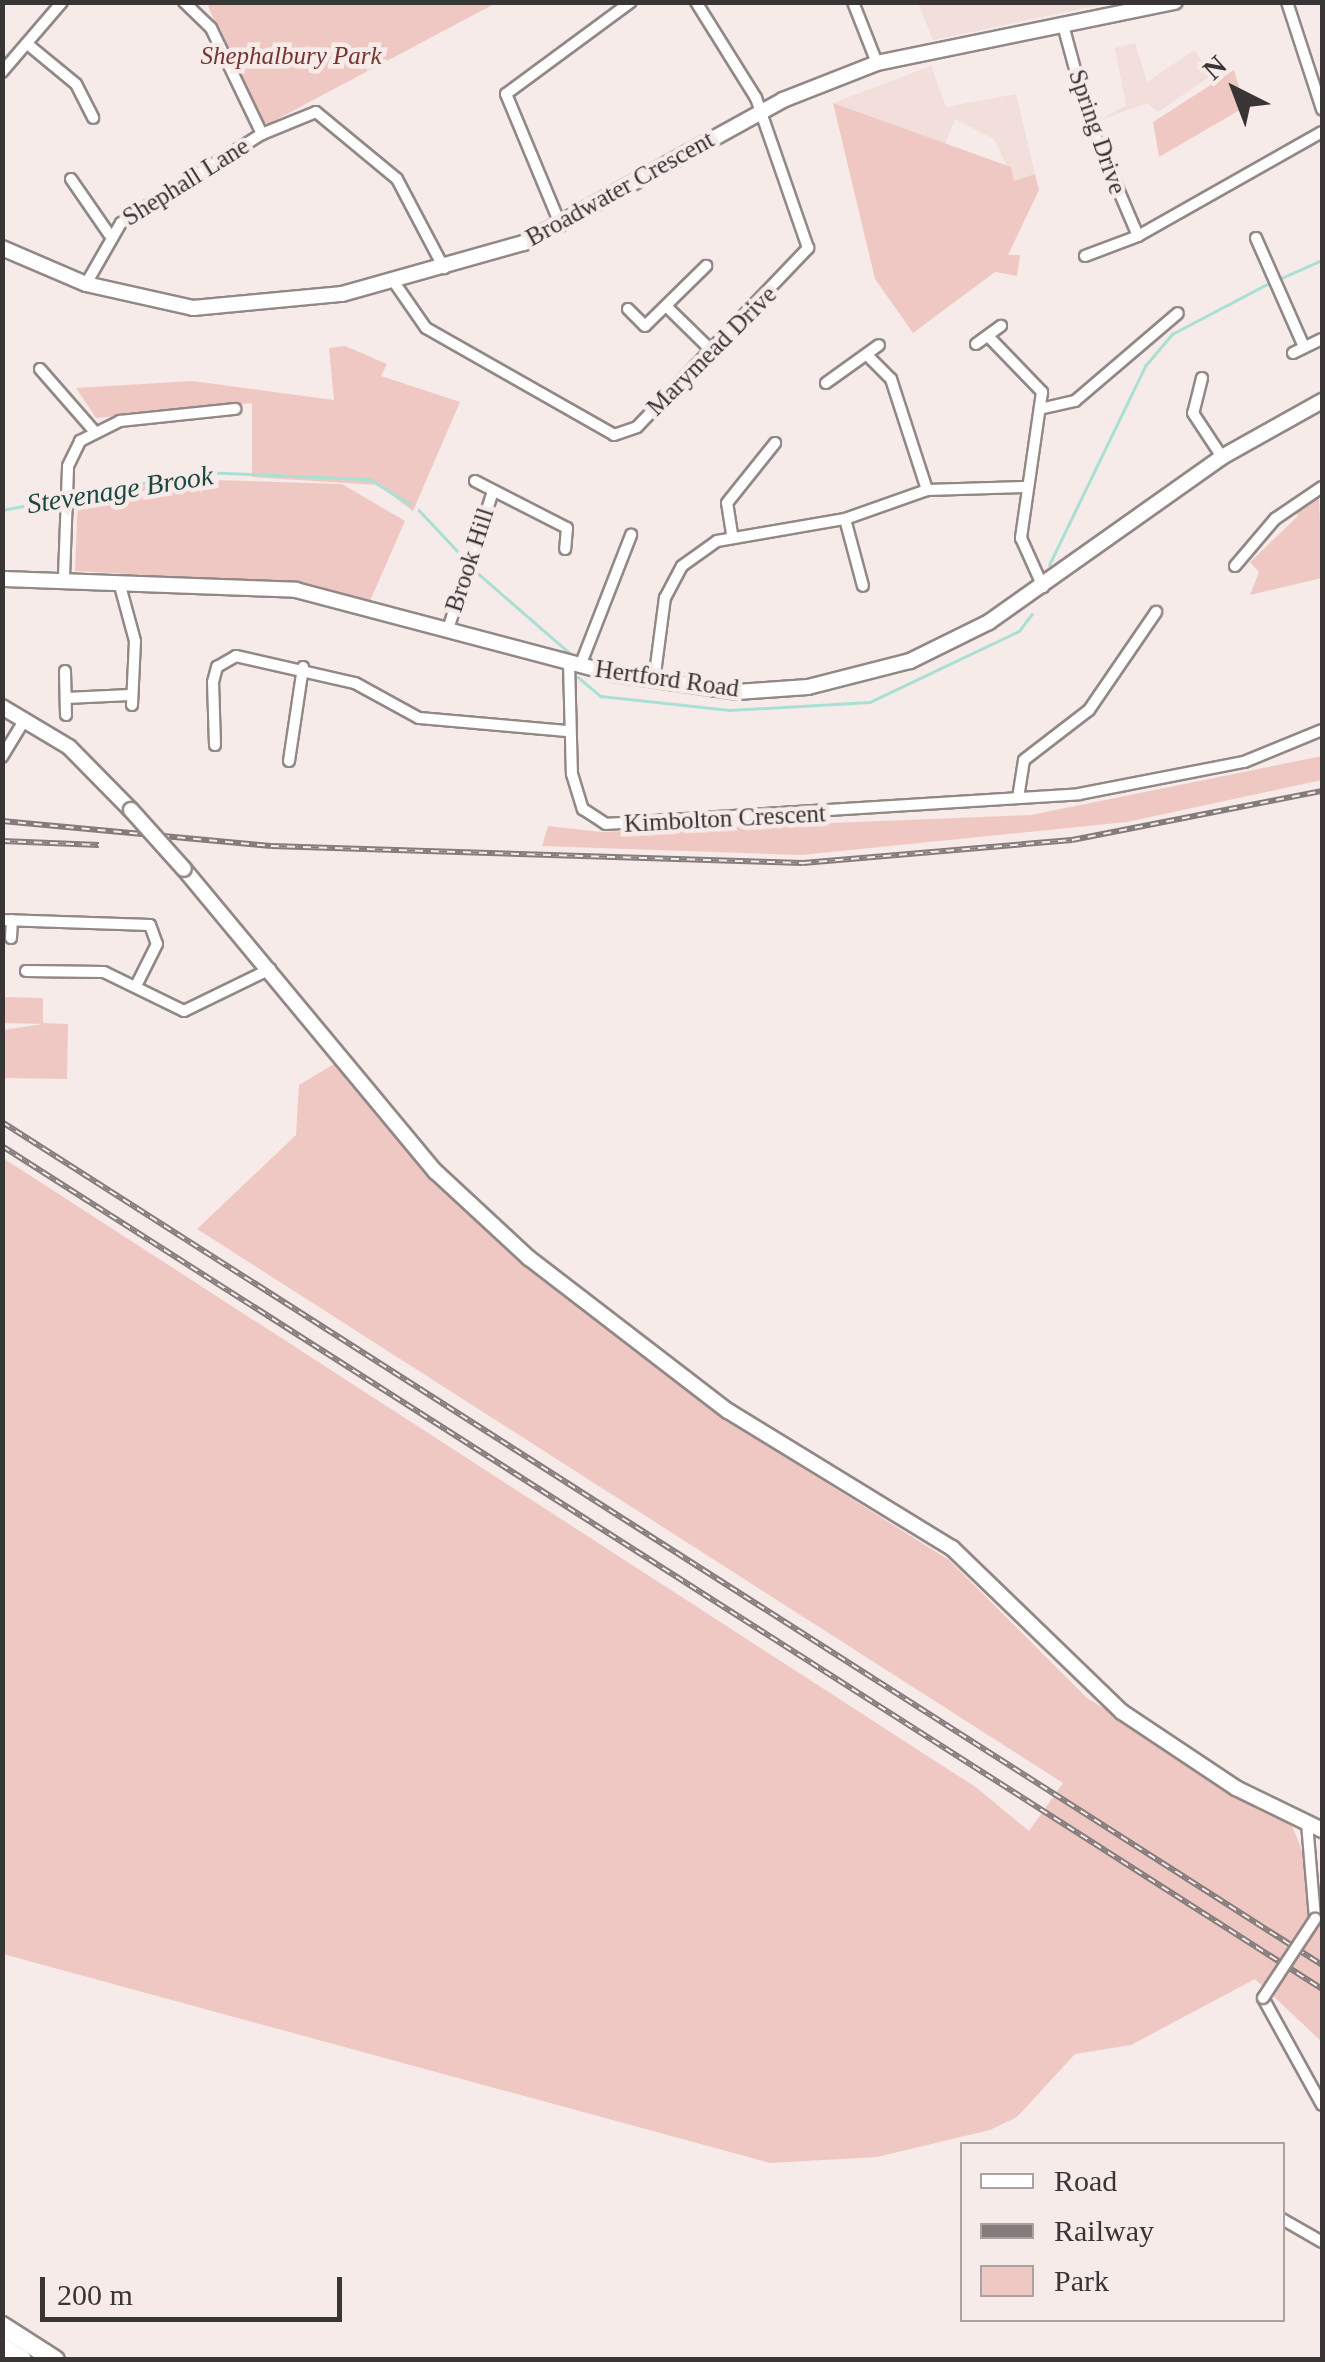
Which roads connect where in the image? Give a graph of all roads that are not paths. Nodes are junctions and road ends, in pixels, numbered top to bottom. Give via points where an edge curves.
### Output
1 (62, 2) edge
2 (631, 2) edge
3 (696, 2) edge
4 (853, 2) edge
5 (1175, 2) edge
6 (1287, 2) edge
7 (192, 4) edge
8 (1149, 5) edge
9 (1063, 25) junction
10 (30, 46) junction
11 (876, 63) junction
12 (2, 72) edge
13 (1322, 109) edge
14 (762, 112) junction
15 (94, 118) dead end
16 (1322, 132) edge
17 (262, 134) junction
18 (72, 179) dead end
19 (561, 226) junction
20 (109, 234) junction
21 (1138, 236) junction
22 (1256, 238) dead end
23 (2, 248) edge
24 (1085, 256) dead end
25 (706, 266) dead end
26 (445, 269) junction
27 (394, 282) junction
28 (86, 284) junction
29 (666, 306) junction
30 (628, 310) dead end
31 (1171, 315) dead end
32 (1001, 326) dead end
33 (988, 336) junction
34 (1322, 339) edge
35 (976, 344) dead end
36 (879, 345) dead end
37 (712, 352) junction
38 (870, 358) junction
39 (40, 369) dead end
40 (1202, 378) dead end
41 (826, 383) dead end
42 (1322, 402) edge
43 (1044, 408) junction
44 (235, 409) dead end
45 (94, 431) junction
46 (775, 443) dead end
47 (1222, 457) junction
48 (475, 480) dead end
49 (1024, 487) junction
50 (1322, 487) edge
51 (927, 490) junction
52 (493, 491) junction
53 (845, 519) junction
54 (732, 534) junction
55 (630, 535) dead end
56 (566, 549) dead end
57 (1235, 566) dead end
58 (64, 577) junction
59 (2, 578) edge
60 (119, 582) junction
61 (863, 586) dead end
62 (1042, 586) junction
63 (1156, 612) dead end
64 (448, 630) junction
65 (574, 664) junction
66 (303, 668) junction
67 (65, 672) dead end
68 (654, 680) junction
69 (66, 698) junction
70 (2, 707) edge
71 (66, 716) dead end
72 (25, 719) junction
73 (567, 730) junction
74 (1322, 730) edge
75 (216, 746) dead end
76 (2, 757) edge
77 (289, 760) dead end
78 (1018, 798) junction
79 (7, 920) edge
80 (11, 938) dead end
81 (270, 968) junction
82 (26, 971) dead end
83 (136, 986) junction
84 (1307, 1823) junction
85 (1322, 1830) edge
86 (1322, 2106) edge
87 (1285, 2220) edge
88 (1322, 2242) edge
89 (2, 2326) edge
90 (2, 2347) edge
91 (22, 2360) edge
92 (55, 2360) edge

1 - 10 street
2 - 19 street via 506,94
3 - 14 street
4 - 11 street
5 - 8 street, Broadwater Crescent
6 - 13 street
7 - 17 street
8 - 9 street, Broadwater Crescent
9 - 11 street, Broadwater Crescent
9 - 21 street, Spring Drive via 1087,114
10 - 12 street
10 - 15 street via 76,84
11 - 14 street, Broadwater Crescent
14 - 19 street, Broadwater Crescent
14 - 37 street, Marymead Drive via 808,248
16 - 21 street
17 - 20 street, Shephall Lane
17 - 26 street, Shephall Lane via 316,112 397,179
18 - 20 street
19 - 26 street, Broadwater Crescent
20 - 28 street, Shephall Lane
21 - 24 street
22 - 34 street via 1299,350
23 - 28 street, Broadwater Crescent
25 - 29 street
26 - 27 street, Broadwater Crescent
27 - 28 street, Broadwater Crescent via 192,308
27 - 37 street, Marymead Drive via 412,319 614,435 631,432
29 - 30 street via 645,326
29 - 37 street
31 - 43 street via 1075,400
32 - 33 street
33 - 35 street
33 - 43 street via 1036,379
36 - 38 street
38 - 41 street
38 - 51 street via 898,396
39 - 45 street
40 - 47 street via 1195,418
42 - 47 street, Hertford Road
43 - 49 street
44 - 45 street
45 - 58 street via 72,451
46 - 54 street via 770,458 727,503
47 - 62 street, Hertford Road
48 - 52 street, Brook Hill
49 - 51 street
49 - 62 street via 1022,551
50 - 57 street via 1275,519
51 - 53 street
52 - 56 street, Brook Hill via 567,528
52 - 64 street, Brook Hill
53 - 54 street
53 - 61 street via 865,572
54 - 68 street via 694,554 673,581
55 - 65 street
58 - 59 street, Hertford Road
58 - 60 street, Hertford Road
60 - 64 street, Hertford Road via 296,590
60 - 69 street via 135,641 131,700
62 - 68 street, Hertford Road via 951,644 856,680 737,692
63 - 78 street via 1088,710 1024,760
64 - 65 street, Hertford Road
65 - 68 street, Hertford Road
65 - 73 street, Kimbolton Crescent
66 - 73 street via 419,718
66 - 75 street via 236,656 217,666
66 - 77 street
67 - 69 street
69 - 71 street
70 - 72 street
72 - 76 street
72 - 81 street, bridge via 69,747 132,810
73 - 78 street, Kimbolton Crescent via 576,794 606,824
74 - 78 street, Kimbolton Crescent via 1224,766
79 - 80 street
79 - 83 street via 150,925 157,944
81 - 83 street via 184,1010
81 - 84 street via 436,1172 529,1258 728,1412 952,1548 1061,1659 1175,1748
82 - 83 street via 104,972
84 - 85 street
84 - 86 street, bridge via 1315,1919 1263,1998
87 - 88 street
89 - 92 highway
90 - 91 highway

